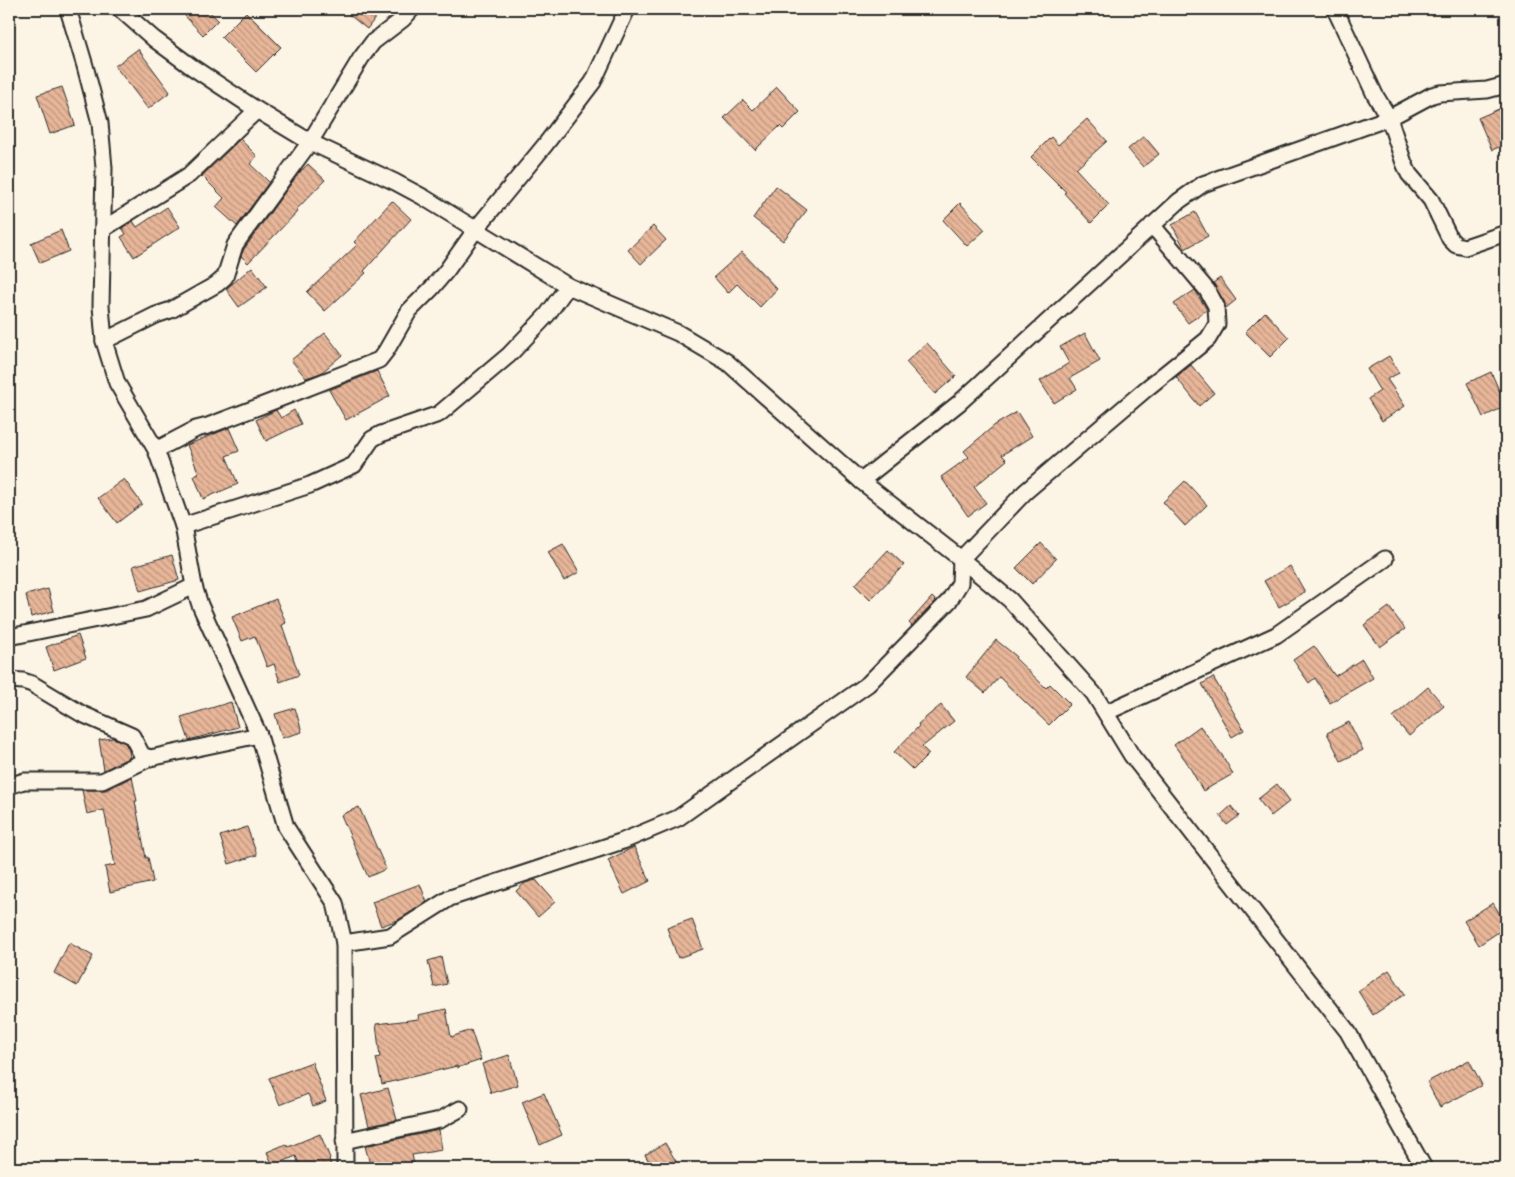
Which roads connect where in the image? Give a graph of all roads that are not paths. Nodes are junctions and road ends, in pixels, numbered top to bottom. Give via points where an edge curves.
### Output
1 (68, 9) edge
2 (412, 9) edge
3 (627, 9) edge
4 (1335, 9) edge
5 (124, 10) edge
6 (1506, 84) edge
7 (257, 110) junction
8 (1389, 118) junction
9 (310, 142) junction
10 (1152, 225) junction
11 (103, 229) junction
12 (476, 229) junction
13 (1506, 233) edge
14 (568, 286) junction
15 (104, 340) junction
16 (156, 450) junction
17 (861, 481) junction
18 (183, 526) junction
19 (961, 559) junction
20 (1385, 559) dead end
21 (194, 586) junction
22 (9, 637) edge
23 (9, 680) edge
24 (1107, 712) junction
25 (259, 735) junction
26 (150, 758) junction
27 (9, 786) edge
28 (344, 943) junction
29 (460, 1109) dead end
30 (344, 1141) junction
31 (345, 1168) edge
32 (1424, 1168) edge

1 - 11 street via 100,124 104,168
2 - 9 street via 373,42
3 - 12 street via 593,82
4 - 8 street
5 - 7 street via 154,39
6 - 8 street via 1487,90 1440,93
7 - 9 street
7 - 11 street via 189,176
8 - 10 street via 1204,184 1179,200
8 - 13 street via 1404,163 1432,200 1450,239 1465,247
9 - 12 street via 395,182
9 - 15 street via 235,246 225,277 171,310
10 - 17 street via 959,404
10 - 19 street via 1207,290 1216,306 1217,324 1208,339 1025,492
11 - 15 street via 101,306
12 - 14 street
12 - 16 street via 442,276 409,311 379,360 196,429
14 - 17 street via 678,333 727,362
14 - 18 street via 547,315 508,355 439,414 381,434 372,439 354,465 310,485
15 - 16 street via 116,383
16 - 18 street
17 - 19 street
18 - 21 street
19 - 24 street via 1010,600 1068,663
19 - 28 street via 960,583 949,601 868,684 678,818 624,841 450,898 390,936
20 - 24 street via 1276,635
21 - 22 street via 146,608
21 - 25 street
23 - 26 street via 32,684 82,714 132,736 142,755
24 - 32 street via 1132,756 1348,1032
25 - 26 street
25 - 28 street via 286,827 335,903
26 - 27 street via 102,781 24,782
28 - 30 street
29 - 30 street via 440,1120
30 - 31 street

